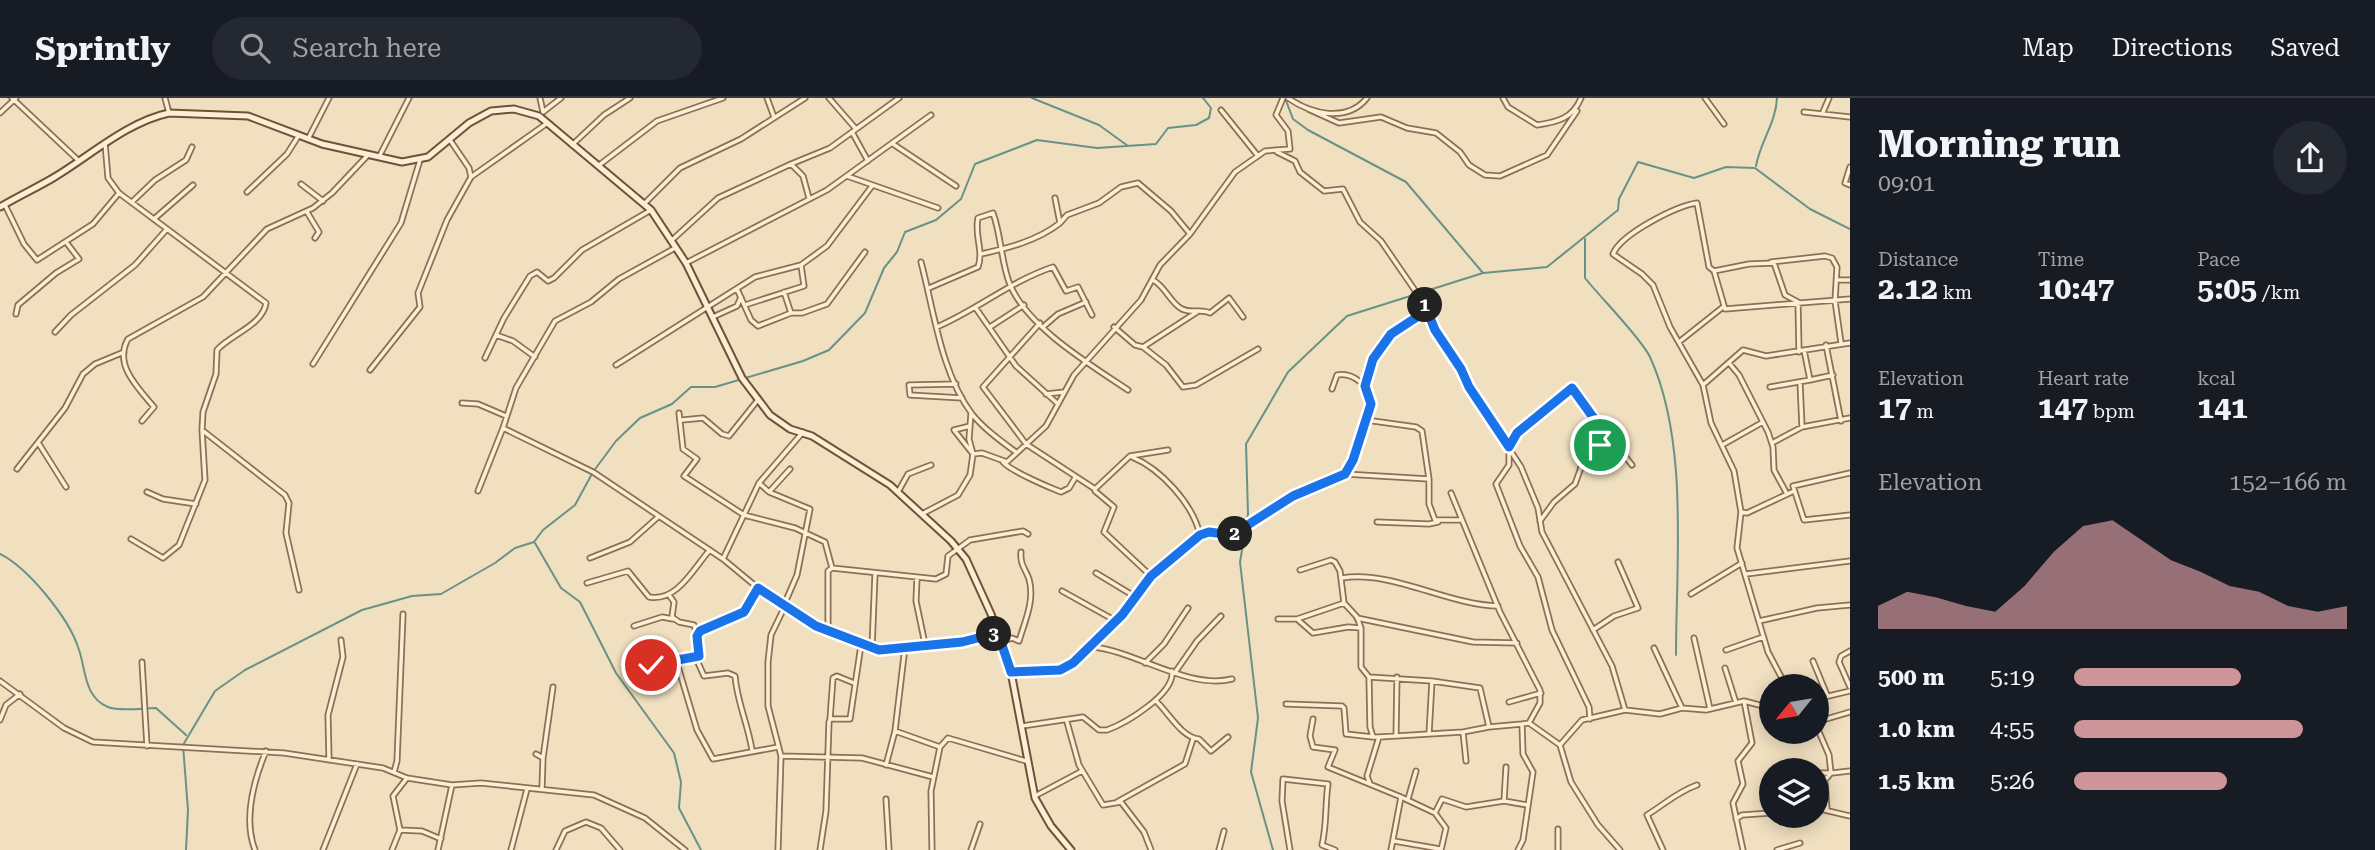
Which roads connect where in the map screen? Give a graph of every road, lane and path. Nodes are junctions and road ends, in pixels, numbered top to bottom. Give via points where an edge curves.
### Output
1 (165, 98) edge
2 (409, 98) edge
3 (540, 98) edge
4 (561, 98) edge
5 (630, 98) edge
6 (723, 98) edge
7 (767, 98) edge
8 (805, 98) edge
9 (829, 98) edge
10 (899, 98) edge
11 (1285, 98) edge
12 (1367, 98) edge
13 (1503, 98) edge
14 (1581, 98) edge
15 (1705, 98) edge
16 (1829, 98) edge
17 (14, 99) edge
18 (326, 99) edge
19 (1308, 109) junction
20 (1222, 110) dead end
21 (1577, 111) junction
22 (1804, 112) dead end
23 (0, 113) edge
24 (169, 113) junction
25 (1823, 113) junction
26 (541, 114) junction
27 (931, 115) dead end
28 (774, 117) junction
29 (1850, 117) edge
30 (546, 124) junction
31 (1724, 124) dead end
32 (854, 131) junction
33 (299, 135) junction
34 (308, 139) junction
35 (450, 140) junction
36 (105, 144) junction
37 (893, 144) junction
38 (572, 145) junction
39 (192, 147) dead end
40 (1277, 152) junction
41 (369, 154) junction
42 (1258, 156) junction
43 (379, 157) junction
44 (420, 160) junction
45 (79, 161) junction
46 (868, 161) junction
47 (791, 164) junction
48 (598, 166) junction
49 (1850, 167) edge
50 (847, 176) junction
51 (471, 177) junction
52 (301, 184) dead end
53 (193, 185) dead end
54 (1850, 185) edge
55 (872, 186) junction
56 (956, 186) dead end
57 (247, 192) dead end
58 (119, 193) junction
59 (809, 198) junction
60 (1055, 198) dead end
61 (323, 201) junction
62 (132, 202) junction
63 (644, 204) junction
64 (2, 206) edge
65 (937, 208) dead end
66 (651, 210) junction
67 (307, 212) junction
68 (154, 219) junction
69 (1060, 223) junction
70 (167, 229) junction
71 (1190, 234) junction
72 (315, 238) dead end
73 (671, 240) junction
74 (66, 242) junction
75 (676, 248) junction
76 (1000, 249) junction
77 (865, 252) dead end
78 (981, 254) junction
79 (921, 262) dead end
80 (1771, 262) junction
81 (686, 263) junction
82 (801, 265) junction
83 (1714, 271) junction
84 (225, 274) junction
85 (1153, 279) junction
86 (1838, 280) junction
87 (1850, 280) edge
88 (1010, 284) junction
89 (929, 288) junction
90 (737, 289) junction
91 (784, 292) junction
92 (741, 297) junction
93 (1850, 299) edge
94 (1835, 301) junction
95 (1086, 302) junction
96 (1798, 302) junction
97 (745, 305) junction
98 (1024, 305) junction
99 (1425, 305) junction
100 (975, 307) junction
101 (1723, 307) junction
102 (706, 309) junction
103 (1198, 311) junction
104 (791, 313) junction
105 (16, 314) dead end
106 (1092, 315) dead end
107 (1243, 317) dead end
108 (711, 318) junction
109 (1041, 325) junction
110 (937, 327) junction
111 (990, 327) junction
112 (1114, 327) junction
113 (55, 332) dead end
114 (496, 335) junction
115 (1679, 342) junction
116 (1841, 343) junction
117 (1850, 343) edge
118 (1826, 345) junction
119 (1143, 347) junction
120 (1258, 349) dead end
121 (1801, 351) junction
122 (124, 352) junction
123 (535, 357) junction
124 (1010, 357) junction
125 (485, 358) dead end
126 (1085, 360) junction
127 (1729, 363) junction
128 (313, 364) dead end
129 (617, 365) dead end
130 (370, 370) dead end
131 (1833, 374) junction
132 (1810, 380) junction
133 (1800, 382) junction
134 (956, 384) junction
135 (1703, 385) junction
136 (1365, 386) junction
137 (1770, 387) dead end
138 (1332, 389) dead end
139 (1128, 390) dead end
140 (1064, 392) junction
141 (1046, 394) junction
142 (962, 398) junction
143 (757, 401) junction
144 (462, 403) dead end
145 (1058, 404) junction
146 (971, 412) junction
147 (679, 413) dead end
148 (506, 416) junction
149 (976, 418) junction
150 (1850, 418) edge
151 (970, 419) junction
152 (682, 420) junction
153 (1366, 420) junction
154 (142, 421) dead end
155 (1841, 421) junction
156 (1763, 422) junction
157 (970, 426) junction
158 (1802, 427) junction
159 (503, 428) junction
160 (202, 430) junction
161 (803, 432) junction
162 (1608, 438) junction
163 (1772, 443) junction
164 (39, 444) junction
165 (1026, 444) junction
166 (1724, 444) junction
167 (1509, 447) junction
168 (1168, 450) dead end
169 (1017, 453) junction
170 (972, 454) junction
171 (1130, 456) junction
172 (1003, 462) junction
173 (1632, 465) dead end
174 (931, 466) dead end
175 (17, 469) dead end
176 (790, 470) dead end
177 (1850, 473) edge
178 (1345, 474) junction
179 (1075, 478) junction
180 (1429, 479) junction
181 (759, 483) junction
182 (66, 487) dead end
183 (1093, 489) junction
184 (478, 491) dead end
185 (1794, 491) junction
186 (147, 492) dead end
187 (769, 492) junction
188 (898, 492) junction
189 (1451, 493) dead end
190 (1787, 494) junction
191 (196, 504) junction
192 (1741, 512) junction
193 (922, 514) junction
194 (744, 515) junction
195 (1850, 515) edge
196 (658, 517) junction
197 (1460, 520) junction
198 (1540, 521) junction
199 (1377, 522) dead end
200 (1438, 522) junction
201 (804, 531) junction
202 (1028, 534) dead end
203 (1200, 535) junction
204 (131, 540) dead end
205 (957, 548) junction
206 (709, 550) junction
207 (1021, 552) dead end
208 (590, 558) dead end
209 (723, 559) junction
210 (1850, 561) edge
211 (1618, 562) dead end
212 (1742, 563) junction
213 (832, 568) junction
214 (1300, 570) dead end
215 (1096, 573) dead end
216 (875, 574) junction
217 (1746, 575) junction
218 (1151, 576) junction
219 (917, 578) junction
220 (1342, 578) junction
221 (587, 583) dead end
222 (758, 588) junction
223 (299, 590) dead end
224 (1062, 591) dead end
225 (1691, 594) dead end
226 (669, 595) junction
227 (1134, 596) junction
228 (1344, 603) junction
229 (1850, 605) edge
230 (785, 606) junction
231 (1498, 606) junction
232 (1188, 608) dead end
233 (403, 614) dead end
234 (1221, 616) dead end
235 (1357, 618) junction
236 (1278, 619) dead end
237 (675, 620) junction
238 (1297, 620) junction
239 (1116, 621) junction
240 (1759, 621) junction
241 (634, 626) dead end
242 (1361, 628) junction
243 (1593, 630) junction
244 (828, 631) junction
245 (998, 633) junction
246 (697, 636) junction
247 (1763, 637) junction
248 (1694, 638) dead end
249 (341, 640) dead end
250 (1002, 642) junction
251 (1517, 643) junction
252 (862, 645) junction
253 (925, 645) junction
254 (905, 647) junction
255 (1093, 647) junction
256 (872, 648) junction
257 (1654, 648) dead end
258 (1726, 650) dead end
259 (1850, 651) edge
260 (696, 658) junction
261 (1813, 661) dead end
262 (142, 663) dead end
263 (677, 663) junction
264 (1145, 663) junction
265 (641, 666) dead end
266 (1725, 668) dead end
267 (1174, 671) junction
268 (1011, 672) junction
269 (1780, 674) edge
270 (1818, 674) edge
271 (1369, 677) junction
272 (1397, 677) junction
273 (1232, 679) dead end
274 (0, 681) edge
275 (1432, 681) junction
276 (854, 683) junction
277 (553, 687) dead end
278 (1850, 689) edge
279 (1541, 693) junction
280 (20, 694) junction
281 (1829, 694) edge
282 (1156, 701) junction
283 (1744, 701) junction
284 (1509, 702) dead end
285 (1736, 703) junction
286 (1286, 704) dead end
287 (1759, 705) edge
288 (1682, 708) junction
289 (1710, 709) junction
290 (1625, 710) junction
291 (1850, 712) edge
292 (830, 719) junction
293 (1313, 719) dead end
294 (1590, 719) junction
295 (1829, 719) edge
296 (0, 720) edge
297 (1067, 722) junction
298 (1529, 723) junction
299 (1522, 724) junction
300 (1022, 726) junction
301 (1489, 727) junction
302 (895, 731) junction
303 (1463, 732) junction
304 (1429, 734) junction
305 (1396, 736) junction
306 (1228, 737) dead end
307 (1373, 737) junction
308 (1379, 737) junction
309 (1193, 738) junction
310 (1825, 744) edge
311 (1560, 745) junction
312 (147, 746) junction
313 (778, 747) junction
314 (940, 747) junction
315 (752, 750) junction
316 (266, 751) junction
317 (536, 754) dead end
318 (781, 756) junction
319 (828, 756) junction
320 (543, 758) junction
321 (328, 760) junction
322 (1026, 761) junction
323 (1466, 761) dead end
324 (357, 764) junction
325 (886, 765) junction
326 (1506, 766) dead end
327 (1083, 771) junction
328 (1416, 771) dead end
329 (1850, 771) edge
330 (394, 772) junction
331 (1830, 773) joint
332 (933, 777) junction
333 (407, 778) junction
334 (1370, 784) junction
335 (452, 785) junction
336 (1697, 785) dead end
337 (542, 788) junction
338 (527, 789) junction
339 (1035, 796) junction
340 (1401, 797) junction
341 (886, 799) dead end
342 (1408, 799) junction
343 (1504, 801) junction
344 (1117, 802) junction
345 (1527, 805) junction
346 (1829, 811) edge
347 (1435, 813) junction
348 (1759, 814) edge
349 (1850, 816) edge
350 (1736, 819) junction
351 (980, 824) dead end
352 (1558, 829) dead end
353 (400, 830) junction
354 (1224, 831) dead end
355 (441, 839) junction
356 (1394, 841) junction
357 (1064, 842) junction
358 (1800, 843) dead end
359 (255, 850) edge
360 (323, 850) edge
361 (392, 850) edge
362 (438, 850) edge
363 (510, 850) edge
364 (556, 850) edge
365 (620, 850) edge
366 (685, 850) edge
367 (778, 850) edge
368 (820, 850) edge
369 (889, 850) edge
370 (932, 850) edge
371 (971, 850) edge
372 (1062, 850) edge
373 (1071, 850) edge
374 (1151, 850) edge
375 (1219, 850) edge
376 (1290, 850) edge
377 (1335, 850) edge
378 (1391, 850) edge
379 (1441, 850) edge
380 (1518, 850) edge
381 (1558, 850) edge
382 (1620, 850) edge
383 (1663, 850) edge
384 (1743, 850) edge
385 (1777, 850) edge

1 - 24 street
2 - 43 street
3 - 26 street
4 - 26 street
5 - 38 street
6 - 48 street via 657,121
7 - 28 street
8 - 28 street
9 - 32 street
10 - 32 street
11 - 19 street
11 - 40 street via 1276,115 1288,131 1290,149
12 - 19 street via 1347,112 1327,114
13 - 21 street via 1508,107 1534,125 1559,121
14 - 21 street
15 - 31 street
16 - 25 street
17 - 23 street
17 - 45 street
18 - 34 street
19 - 21 street via 1339,123 1381,117 1436,133 1469,165 1485,175 1500,176 1547,155
20 - 42 street
22 - 25 street
24 - 33 street via 240,114
24 - 36 street
25 - 29 street
26 - 30 street
26 - 35 street via 498,108 478,117
27 - 37 street
28 - 63 street via 741,139 680,168
30 - 38 street
30 - 51 street
32 - 46 street
32 - 47 street via 830,148
33 - 34 street
33 - 57 street via 287,154
34 - 41 street
35 - 44 street
35 - 51 street
36 - 45 street
36 - 58 street via 108,178
37 - 46 street
37 - 56 street
38 - 48 street
39 - 62 street via 186,160 162,174
40 - 42 street
40 - 99 street via 1295,161 1300,173 1324,191 1343,189 1360,222 1381,241
41 - 43 street
41 - 61 street
42 - 71 street via 1234,172
43 - 44 street
44 - 128 street via 401,223
45 - 64 street
46 - 50 street
47 - 59 street via 803,176
47 - 73 street via 718,198
48 - 63 street
49 - 54 street via 1845,183
50 - 55 street
50 - 59 street
51 - 130 street via 447,219 418,293 420,307
52 - 61 street
53 - 68 street
55 - 65 street
55 - 82 street via 827,246
58 - 62 street
58 - 74 street via 93,224
59 - 81 street
60 - 69 street
61 - 67 street
62 - 68 street
63 - 66 street
64 - 74 street via 33,260
66 - 73 street
66 - 114 street via 582,250 554,278 548,281 537,272 530,276
67 - 72 street via 319,232
67 - 84 street via 267,229
68 - 70 street
69 - 71 street via 1121,187 1138,183
69 - 76 street via 1033,239
70 - 84 street
70 - 113 street via 135,265
71 - 85 street via 1168,255
73 - 75 street
74 - 105 street via 79,259 18,304
75 - 81 street
75 - 123 street via 555,321
76 - 78 street
76 - 78 street via 993,213 981,214 975,235
76 - 88 street
77 - 104 street via 828,304
78 - 89 street via 975,271
79 - 89 street
80 - 83 street
80 - 86 street via 1825,256 1837,267
80 - 96 street via 1785,295
81 - 102 street
82 - 90 street via 755,277
82 - 91 street via 804,286
83 - 101 street
83 - 115 street via 1709,267 1697,203 1671,209 1615,249 1614,257 1653,285
84 - 122 street via 203,297 128,339
84 - 160 street via 266,307 217,350
85 - 103 street via 1178,307
85 - 112 street via 1141,300
86 - 87 street
86 - 94 street
88 - 95 street via 1052,267 1066,291 1078,286
88 - 98 street
88 - 100 street
89 - 110 street
90 - 92 street
90 - 102 street
91 - 97 street
91 - 104 street
92 - 97 street
92 - 108 street via 737,306
93 - 94 street
94 - 96 street
94 - 116 street
95 - 106 street
95 - 109 street
96 - 101 street
96 - 121 street
97 - 104 street via 758,326
98 - 109 street
98 - 111 street
99 - 136 street via 1420,315 1381,346
99 - 167 street via 1435,330
100 - 110 street
100 - 111 street
101 - 115 street
102 - 108 street
102 - 129 street
103 - 107 street via 1210,313 1229,298
103 - 119 street
108 - 143 street
109 - 124 street
109 - 126 street via 1063,347
110 - 134 street
111 - 124 street
112 - 119 street
112 - 126 street
114 - 123 street
114 - 125 street
115 - 135 street
116 - 117 street
116 - 118 street
118 - 121 street
118 - 131 street
119 - 120 street via 1166,365 1183,387 1196,386
121 - 127 street via 1766,356 1743,350
121 - 132 street
122 - 154 street via 127,372 154,407
122 - 164 street via 95,363 83,374
123 - 148 street
124 - 141 street
124 - 165 street via 983,387
126 - 139 street
126 - 140 street
127 - 135 street
127 - 156 street
131 - 132 street
131 - 155 street
132 - 133 street
133 - 137 street
133 - 158 street
134 - 142 street
134 - 142 street via 909,385 910,395
135 - 166 street via 1711,423
136 - 138 street via 1344,374 1337,375
136 - 153 street via 1371,404
140 - 141 street
140 - 145 street
141 - 145 street
142 - 146 street
143 - 152 street via 729,436 703,418
143 - 161 street via 780,423
144 - 148 street via 478,404
145 - 165 street via 1046,426
146 - 149 street
146 - 151 street
147 - 152 street
148 - 159 street
149 - 151 street
149 - 169 street
150 - 155 street
151 - 157 street
152 - 194 street via 683,449 697,459 684,476
153 - 178 street
153 - 180 street via 1422,431
155 - 158 street
156 - 163 street
156 - 166 street
157 - 170 street
157 - 170 street via 954,430
158 - 163 street
159 - 184 street
159 - 196 street via 586,468
160 - 191 street via 205,480
160 - 223 street via 285,495 289,503 286,533
161 - 181 street
161 - 188 street
162 - 167 street via 1572,388 1517,433
162 - 173 street
162 - 198 street via 1583,462 1575,484
163 - 190 street via 1774,470
164 - 175 street
164 - 182 street
165 - 169 street
165 - 179 street
166 - 192 street
167 - 198 street via 1534,496
167 - 294 street via 1509,465 1496,484 1520,546 1538,577 1552,630
168 - 171 street
169 - 172 street
170 - 172 street
170 - 193 street via 970,475 958,495
171 - 183 street via 1108,481
171 - 203 street via 1155,471 1187,506
172 - 179 street via 1013,472 1061,492
174 - 188 street via 908,474
176 - 187 street
177 - 185 street via 1793,486
178 - 180 street
178 - 203 street via 1293,496 1232,535
179 - 183 street
180 - 200 street via 1429,504
181 - 187 street
181 - 194 street
183 - 218 street via 1114,507 1104,531
185 - 190 street
185 - 195 street via 1804,520
186 - 191 street
187 - 201 street via 810,509
188 - 193 street
189 - 197 street
190 - 192 street
191 - 204 street via 179,545 166,557
192 - 212 street via 1736,542
193 - 205 street
194 - 201 street
194 - 209 street
196 - 206 street
196 - 208 street via 630,542
197 - 200 street
197 - 231 street
198 - 243 street via 1556,562
199 - 200 street
201 - 213 street via 825,542
201 - 230 street via 797,575
202 - 205 street via 970,540
203 - 218 street
205 - 219 street via 948,556 943,577
205 - 245 street via 973,572
206 - 209 street
206 - 226 street
207 - 250 street via 1030,610 1019,640
209 - 222 street
210 - 217 street
211 - 243 street via 1638,608
212 - 217 street
212 - 225 street
213 - 216 street
213 - 244 street via 828,571
214 - 220 street via 1331,560
215 - 227 street
216 - 219 street
216 - 256 street
217 - 240 street
218 - 227 street
219 - 253 street via 916,601
220 - 228 street
220 - 231 street via 1392,583
221 - 226 street via 628,570 649,597
222 - 230 street
222 - 246 street via 744,612
224 - 239 street
226 - 237 street
227 - 239 street
228 - 235 street
228 - 238 street
229 - 240 street
230 - 244 street
230 - 313 street via 771,635 768,662 768,706
231 - 251 street
232 - 264 street
233 - 330 street
234 - 267 street
235 - 242 street
235 - 251 street via 1473,642
236 - 238 street
237 - 241 street via 662,617
237 - 246 street via 694,625
238 - 242 street via 1313,633
239 - 255 street
240 - 247 street
242 - 271 street via 1362,667
243 - 290 street via 1612,666
244 - 252 street
245 - 250 street
245 - 253 street
246 - 260 street
247 - 258 street
247 - 269 street
248 - 289 street
249 - 321 street via 343,657 328,715
250 - 268 street
251 - 279 street
252 - 256 street
252 - 276 street
253 - 254 street
254 - 256 street
254 - 302 street
255 - 264 street
255 - 268 street via 1066,668
257 - 288 street
259 - 278 street via 1841,656 1839,666
260 - 263 street
260 - 315 street via 704,676 735,676
261 - 270 street
262 - 312 street
263 - 265 street
263 - 315 street via 708,754 716,760
264 - 267 street
266 - 285 street
267 - 273 street via 1212,681
267 - 282 street
268 - 300 street
271 - 272 street
271 - 307 street
272 - 275 street
272 - 305 street
274 - 280 street
275 - 301 street via 1480,688
275 - 304 street
276 - 292 street via 850,719
276 - 292 street via 833,678
277 - 320 street
278 - 281 street
279 - 284 street
279 - 298 street via 1541,703
280 - 296 street via 6,705
280 - 312 street via 83,739
282 - 297 street via 1107,730 1099,730 1087,718
282 - 309 street
283 - 285 street
283 - 287 street
283 - 350 street via 1752,743 1738,761 1743,776 1733,803
285 - 289 street
286 - 307 street via 1342,706 1346,734
288 - 289 street
288 - 290 street via 1660,715
290 - 294 street
291 - 295 street
292 - 319 street
293 - 334 street via 1313,747 1335,750 1328,767
294 - 311 street via 1577,723
297 - 300 street
297 - 327 street
298 - 299 street
298 - 311 street
299 - 301 street
299 - 345 street via 1523,754 1532,772
300 - 322 street
301 - 303 street
302 - 314 street
302 - 325 street
303 - 304 street
303 - 323 street
304 - 305 street
305 - 308 street
306 - 309 street via 1213,752
307 - 308 street
308 - 334 street via 1367,776
309 - 344 street via 1185,764
310 - 331 street
311 - 382 street via 1571,782
312 - 316 street
313 - 315 street
313 - 318 street
314 - 322 street via 948,738
314 - 332 street
316 - 321 street
316 - 359 street via 256,775 250,816
317 - 320 street
318 - 319 street
318 - 367 street
319 - 325 street
319 - 368 street
320 - 337 street
321 - 324 street
322 - 339 street
324 - 330 street
324 - 360 street
325 - 332 street
326 - 343 street
327 - 339 street
327 - 344 street via 1103,805
328 - 342 street
329 - 331 street
330 - 333 street
332 - 370 street
333 - 335 street
333 - 353 street via 393,796
334 - 340 street
335 - 338 street via 481,783
335 - 355 street
336 - 383 street via 1680,791 1647,815
337 - 338 street
337 - 366 street via 602,797 645,818
338 - 363 street
339 - 357 street
340 - 342 street
340 - 356 street
341 - 369 street
342 - 347 street
343 - 345 street
343 - 347 street via 1466,807 1443,799
344 - 374 street via 1144,832
345 - 380 street
346 - 349 street
347 - 379 street via 1447,828
348 - 350 street
350 - 384 street
351 - 371 street
352 - 381 street
353 - 355 street via 422,831
353 - 361 street
354 - 375 street
355 - 362 street
356 - 378 street
356 - 379 street
357 - 372 street
357 - 373 street
358 - 385 street
364 - 365 street via 565,831 586,822 601,828
376 - 377 street via 1283,779 1328,784 1322,845

